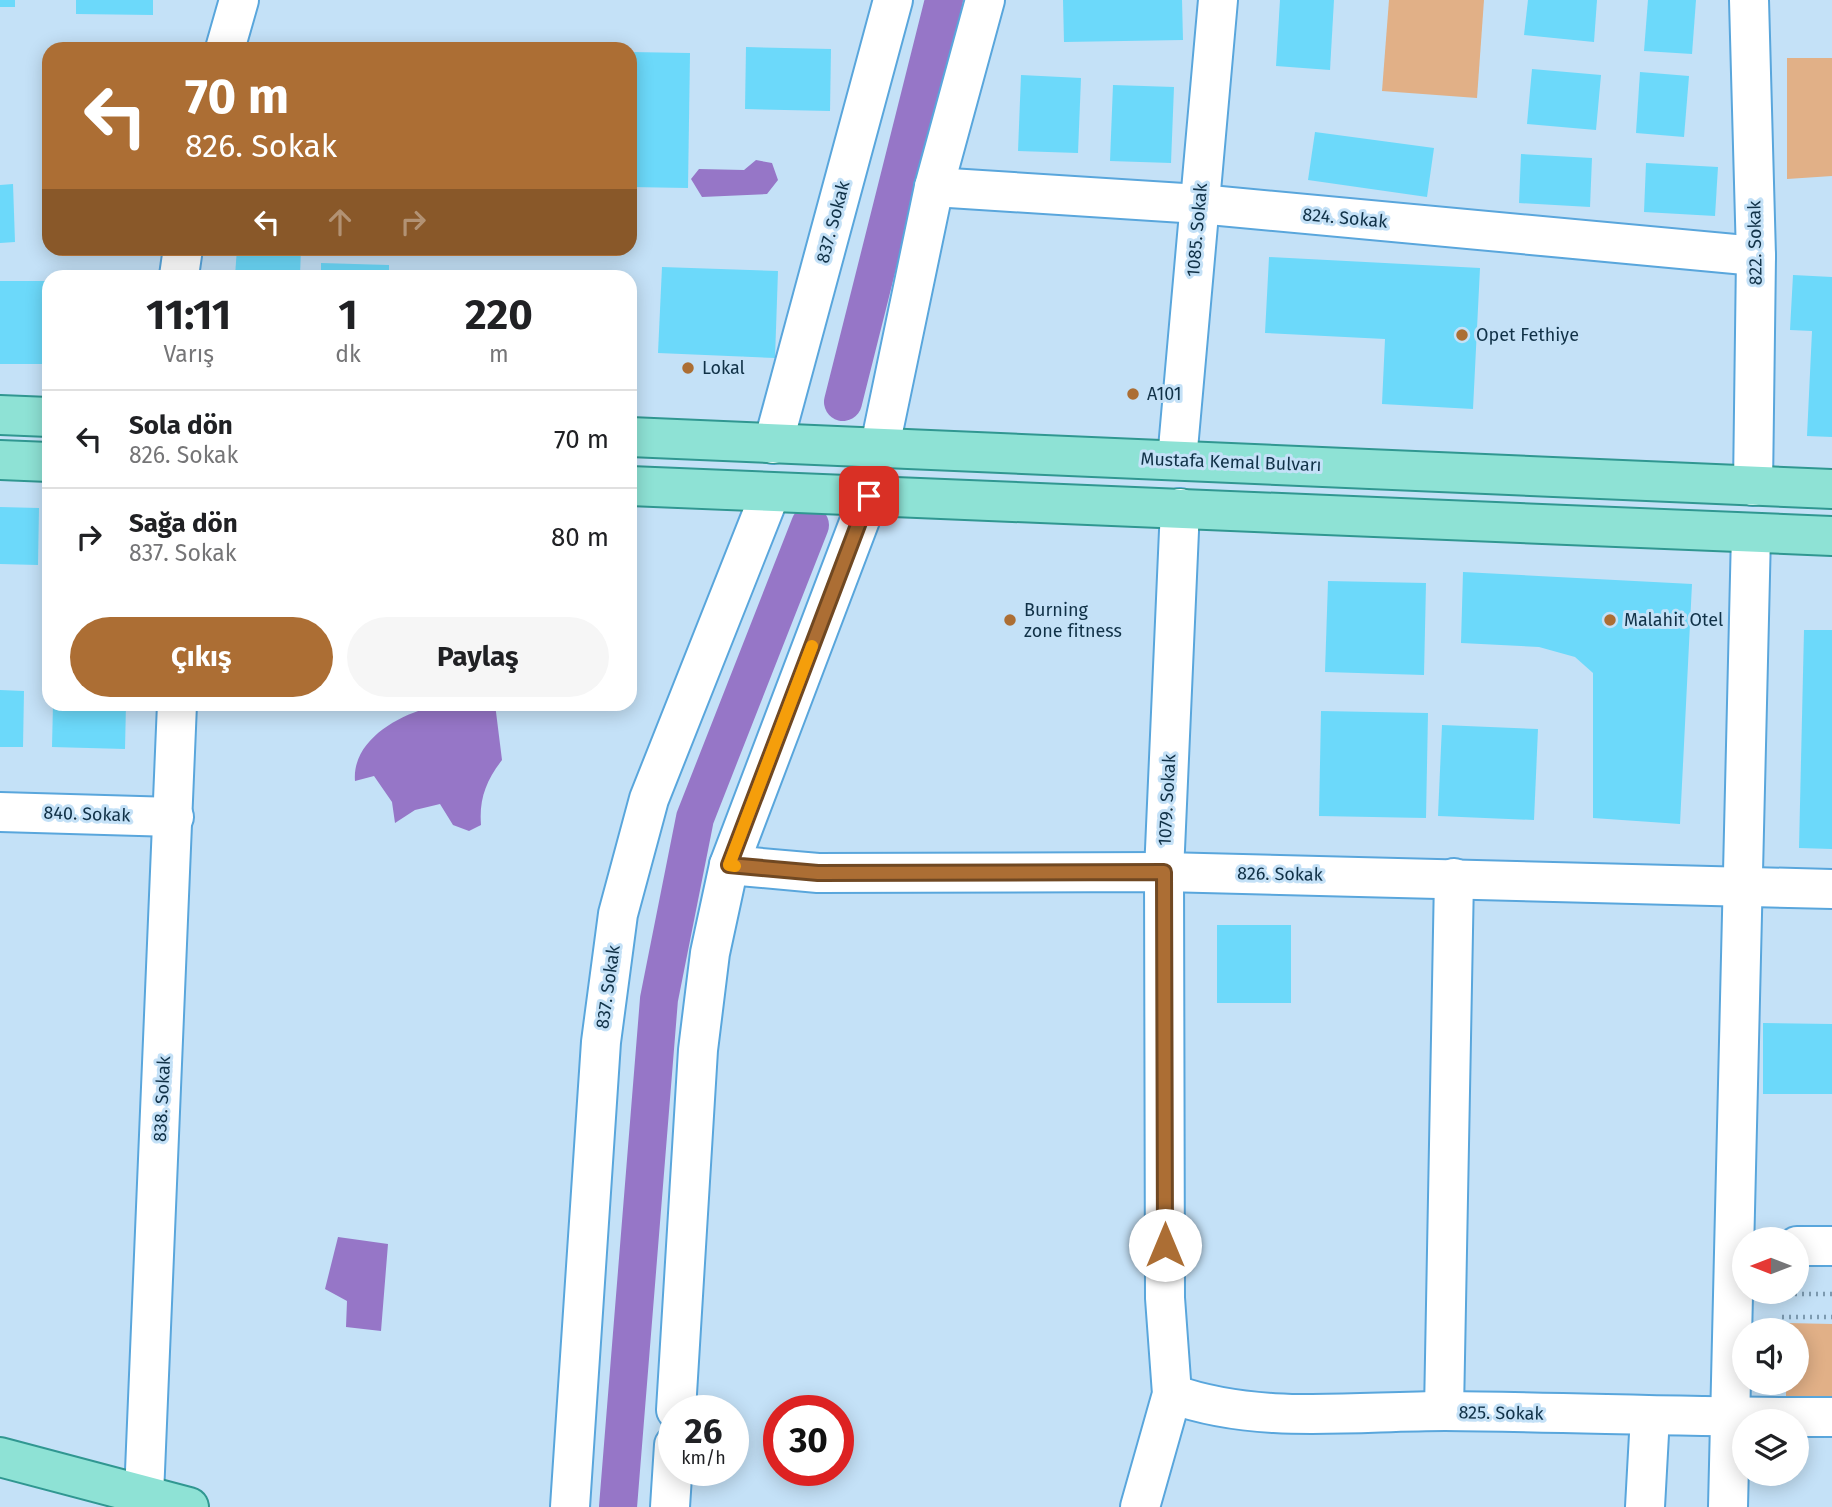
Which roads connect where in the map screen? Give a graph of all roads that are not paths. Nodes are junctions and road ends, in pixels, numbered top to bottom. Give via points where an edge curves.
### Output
1 (239, 0) edge
2 (892, 0) edge
3 (985, 0) edge
4 (1218, 0) edge
5 (1749, 0) edge
6 (227, 42) edge
7 (934, 187) junction
8 (1199, 204) junction
9 (1756, 256) junction
10 (0, 415) edge
11 (42, 416) edge
12 (637, 437) edge
13 (774, 444) junction
14 (880, 446) junction
15 (0, 460) edge
16 (1177, 460) junction
17 (42, 462) edge
18 (637, 486) edge
19 (1752, 486) junction
20 (1832, 489) edge
21 (771, 494) junction
22 (869, 496) junction
23 (1180, 508) junction
24 (1751, 534) junction
25 (1832, 536) edge
26 (177, 711) edge
27 (0, 812) edge
28 (174, 817) junction
29 (729, 865) junction
30 (1164, 872) junction
31 (1454, 878) junction
32 (1741, 887) junction
33 (1832, 889) edge
34 (1740, 1227) edge
35 (1810, 1246) edge
36 (1832, 1246) edge
37 (1736, 1304) edge
38 (1172, 1394) junction
39 (677, 1395) edge
40 (1444, 1411) junction
41 (1650, 1416) junction
42 (1832, 1417) edge
43 (1728, 1418) junction
44 (0, 1457) edge
45 (671, 1486) edge
46 (144, 1495) junction
47 (188, 1507) edge
48 (570, 1507) edge
49 (670, 1507) edge
50 (1140, 1507) edge
51 (1645, 1507) edge
52 (1728, 1507) edge

1 - 6 street
2 - 13 street, 837. Sokak
3 - 7 street
4 - 8 street, 1085. Sokak
5 - 9 street, 822. Sokak
7 - 8 street, 824. Sokak
7 - 14 street
8 - 9 street, 824. Sokak
8 - 16 street, 1085. Sokak
9 - 19 street, 822. Sokak
10 - 11 main road
12 - 13 main road, Mustafa Kemal Bulvarı
13 - 14 main road, Mustafa Kemal Bulvarı
14 - 16 main road, Mustafa Kemal Bulvarı
15 - 17 main road
16 - 19 main road, Mustafa Kemal Bulvarı
18 - 21 main road
19 - 20 main road, Mustafa Kemal Bulvarı
21 - 22 main road
21 - 48 street, 837. Sokak via 649,799 618,914 601,1042
22 - 23 main road
22 - 29 street
23 - 24 main road
23 - 30 street, 1079. Sokak
24 - 25 main road
24 - 32 street
26 - 28 street, 838. Sokak
27 - 28 street, 840. Sokak
28 - 46 street, 838. Sokak
29 - 30 street, 826. Sokak via 818,873
29 - 39 street via 710,953 698,1050
30 - 31 street, 826. Sokak
30 - 38 street, 1079. Sokak via 1165,1298
31 - 32 street, 826. Sokak
31 - 40 street
32 - 33 street, 826. Sokak
32 - 34 street
35 - 36 street
37 - 43 street
38 - 40 street, 825. Sokak via 1208,1406 1270,1414
38 - 50 street, 1079. Sokak
40 - 41 street, 825. Sokak
41 - 43 street, 825. Sokak
41 - 51 street
42 - 43 street, 825. Sokak
43 - 52 street
44 - 46 main road
45 - 49 street
46 - 47 main road

